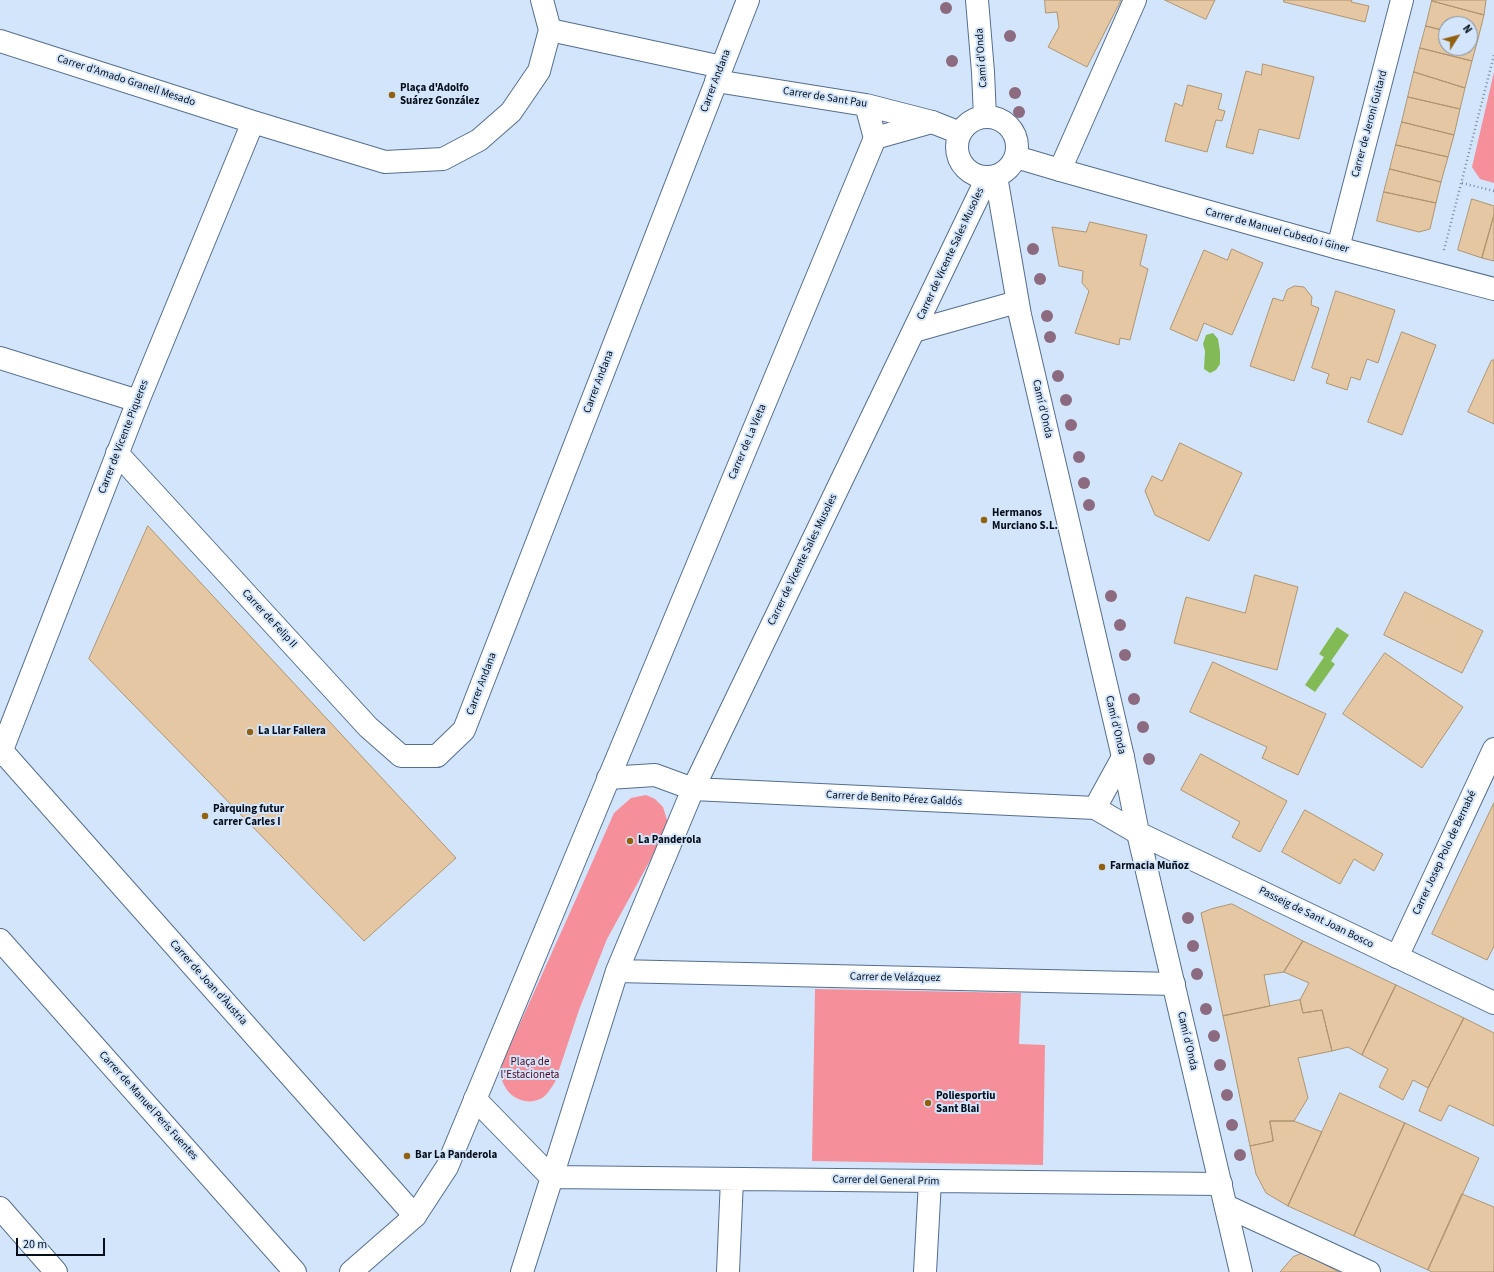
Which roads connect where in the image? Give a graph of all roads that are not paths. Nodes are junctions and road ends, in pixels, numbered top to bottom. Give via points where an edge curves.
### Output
1 (542, 0) edge
2 (748, 0) edge
3 (977, 0) edge
4 (1135, 0) edge
5 (1402, 0) edge
6 (550, 30) junction
7 (0, 41) edge
8 (719, 74) junction
9 (866, 105) junction
10 (985, 117) junction
11 (253, 122) junction
12 (932, 122) junction
13 (960, 133) junction
14 (874, 138) junction
15 (1016, 157) junction
16 (1060, 170) junction
17 (992, 177) junction
18 (1338, 248) junction
19 (1494, 289) edge
20 (1017, 302) junction
21 (914, 331) junction
22 (0, 358) edge
23 (138, 401) junction
24 (117, 454) junction
25 (2, 741) edge
26 (1494, 749) edge
27 (437, 756) joint
28 (1123, 757) junction
29 (608, 778) junction
30 (693, 789) junction
31 (1095, 808) junction
32 (1138, 833) junction
33 (0, 940) edge
34 (1397, 957) junction
35 (617, 971) junction
36 (1174, 984) junction
37 (1494, 1004) edge
38 (475, 1099) junction
39 (551, 1177) junction
40 (732, 1179) junction
41 (930, 1181) junction
42 (1221, 1184) junction
43 (1226, 1206) junction
44 (0, 1208) edge
45 (415, 1216) junction
46 (56, 1272) edge
47 (295, 1272) edge
48 (351, 1272) edge
49 (522, 1272) edge
50 (728, 1272) edge
51 (925, 1272) edge
52 (1241, 1272) edge
53 (1369, 1272) edge

1 - 6 street
2 - 8 street, Carrer Andana
3 - 10 street, Camí d'Onda
4 - 16 street
5 - 18 street, Carrer de Jeroni Guitard
6 - 8 street, Carrer de Sant Pau
6 - 11 street via 539,71 511,112 479,140 443,159 385,162
7 - 11 street, Carrer d'Amado Granell Mesado
8 - 9 street, Carrer de Sant Pau
8 - 27 street, Carrer Andana via 464,730
9 - 12 street, Carrer de Sant Pau
9 - 14 street
10 - 13 street via 966,124
10 - 15 street via 1004,122 1011,129 1016,142
11 - 23 street, Carrer de Vicente Piqueres
12 - 13 street, Carrer de Sant Pau
12 - 14 street
13 - 17 street via 957,153 961,163 977,176
14 - 29 street, Carrer de La Vieta
15 - 16 street, Carrer de Manuel Cubedo i Giner
15 - 17 street via 1008,168
16 - 18 street, Carrer de Manuel Cubedo i Giner
17 - 20 street, Camí d'Onda
17 - 21 street, Carrer de Vicente Sales Musoles
18 - 19 street, Carrer de Manuel Cubedo i Giner
20 - 21 street, Carrer de Vicente Sales Musoles
20 - 28 street, Camí d'Onda
21 - 30 street, Carrer de Vicente Sales Musoles
22 - 23 street
23 - 24 street, Carrer de Vicente Piqueres
24 - 25 street, Carrer de Vicente Piqueres
24 - 27 street, Carrer de Felip II via 368,727 401,756
25 - 45 street, Carrer de Joan d'Àustria
26 - 34 street, Carrer Josep Polo de Bernabé
28 - 31 street
28 - 32 street, Camí d'Onda
29 - 30 street via 655,775
29 - 38 street
30 - 31 street, Carrer de Benito Pérez Galdós
30 - 35 street
31 - 32 street, Carrer de Benito Pérez Galdós
32 - 34 street, Passeig de Sant Joan Bosco
32 - 36 street, Camí d'Onda
33 - 47 street, Carrer de Manuel Peris Fuentes
34 - 37 street, Passeig de Sant Joan Bosco
35 - 36 street, Carrer de Velázquez
35 - 39 street
36 - 42 street, Camí d'Onda
38 - 39 street
38 - 45 street via 447,1167
39 - 40 street, Carrer del General Prim
39 - 49 street
40 - 41 street, Carrer del General Prim
40 - 50 street
41 - 42 street, Carrer del General Prim
41 - 51 street
42 - 43 street, Camí d'Onda
43 - 52 street, Camí d'Onda
43 - 53 street
44 - 46 street
45 - 48 street

